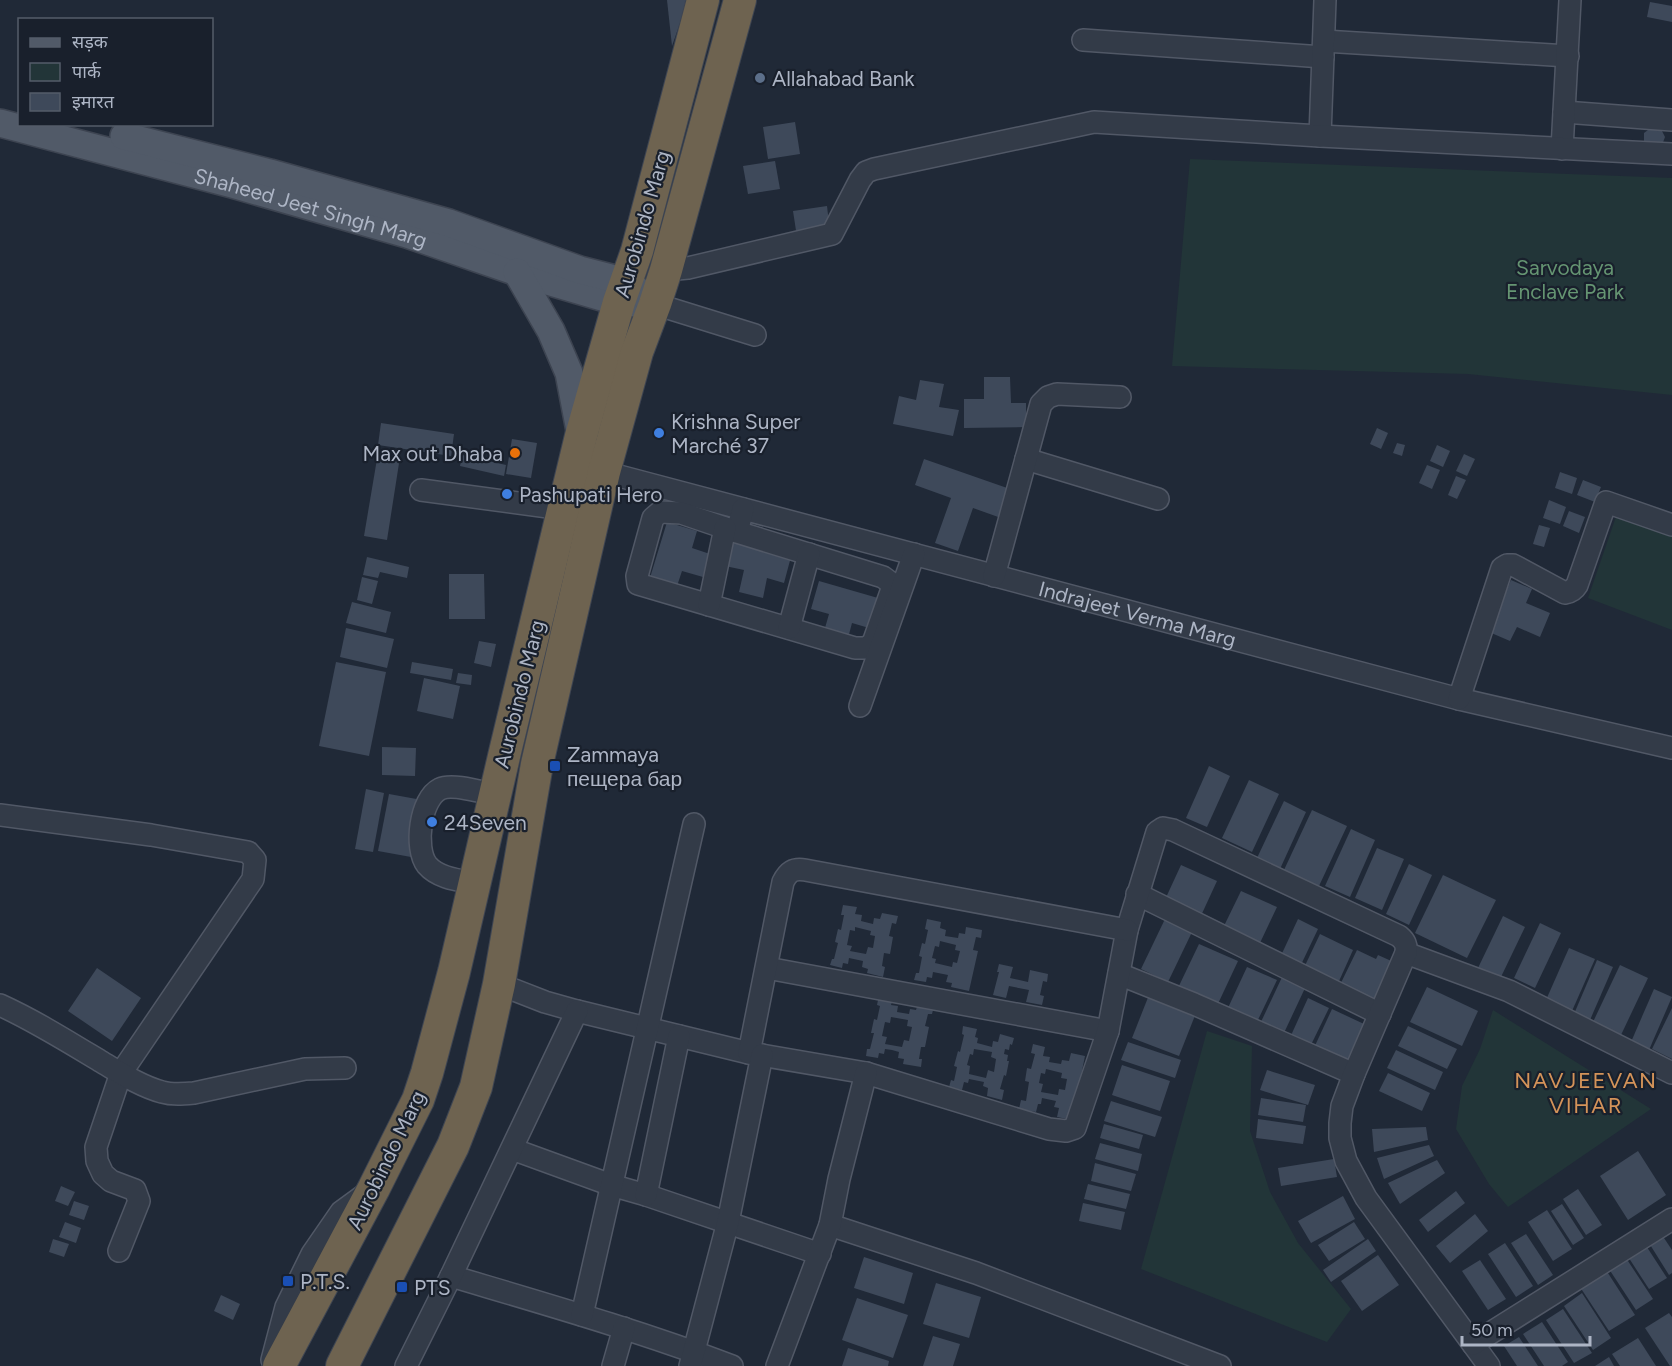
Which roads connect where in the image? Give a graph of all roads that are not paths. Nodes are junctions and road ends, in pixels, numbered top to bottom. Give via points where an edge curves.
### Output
1 (704, 0) edge
2 (740, 0) edge
3 (1325, 0) edge
4 (1570, 0) edge
5 (1083, 40) dead end
6 (1323, 49) junction
7 (1568, 56) junction
8 (0, 105) edge
9 (18, 110) edge
10 (1564, 112) junction
11 (1672, 120) edge
12 (0, 123) edge
13 (85, 126) edge
14 (1320, 136) junction
15 (1562, 149) junction
16 (1672, 154) edge
17 (666, 270) junction
18 (517, 272) junction
19 (623, 292) junction
20 (655, 304) junction
21 (756, 335) dead end
22 (1120, 397) dead end
23 (581, 436) junction
24 (1026, 459) junction
25 (604, 472) junction
26 (421, 490) dead end
27 (1158, 499) dead end
28 (743, 509) junction
29 (563, 510) junction
30 (1672, 525) edge
31 (731, 530) junction
32 (809, 554) junction
33 (914, 554) junction
34 (994, 576) junction
35 (709, 605) junction
36 (789, 628) junction
37 (1459, 699) junction
38 (860, 706) dead end
39 (1672, 748) edge
40 (495, 795) junction
41 (0, 815) edge
42 (694, 824) dead end
43 (474, 883) junction
44 (1137, 894) junction
45 (1127, 930) junction
46 (1406, 953) junction
47 (767, 968) junction
48 (1119, 974) junction
49 (499, 984) junction
50 (0, 1005) edge
51 (577, 1011) junction
52 (1380, 1014) junction
53 (648, 1028) junction
54 (1108, 1030) junction
55 (679, 1036) junction
56 (755, 1054) junction
57 (345, 1068) dead end
58 (121, 1073) junction
59 (866, 1073) junction
60 (1672, 1073) edge
61 (1354, 1074) junction
62 (512, 1149) junction
63 (611, 1185) junction
64 (374, 1188) junction
65 (646, 1195) junction
66 (1672, 1219) edge
67 (728, 1222) junction
68 (830, 1225) junction
69 (119, 1251) dead end
70 (820, 1254) junction
71 (451, 1275) junction
72 (582, 1315) junction
73 (624, 1328) junction
74 (1473, 1344) junction
75 (691, 1359) edge
76 (270, 1366) edge
77 (279, 1366) edge
78 (342, 1366) edge
79 (406, 1366) edge
80 (613, 1366) edge
81 (732, 1366) edge
82 (777, 1366) edge
83 (1220, 1366) edge
84 (1489, 1366) edge

1 - 19 highway, Aurobindo Marg
2 - 17 highway, Aurobindo Marg
3 - 6 street
4 - 7 street
5 - 6 street
6 - 7 street
6 - 14 street
7 - 10 street
8 - 9 main road
10 - 11 street
10 - 15 street
12 - 18 main road, Shaheed Jeet Singh Marg via 407,234
13 - 19 main road, Shaheed Jeet Singh Marg via 450,224 580,270
14 - 15 street
14 - 17 street via 1094,122 874,169 860,180 832,234
15 - 16 street
17 - 20 highway, Aurobindo Marg
18 - 19 main road, Shaheed Jeet Singh Marg
18 - 23 main road via 566,364
19 - 20 main road
19 - 23 highway, Aurobindo Marg
20 - 21 street
20 - 25 highway, Aurobindo Marg via 637,351
22 - 24 street via 1048,396 1041,404
23 - 29 highway, Aurobindo Marg
24 - 27 street
24 - 34 street
25 - 28 street, Indrajeet Verma Marg
25 - 49 highway, Aurobindo Marg via 537,764
26 - 29 street
28 - 31 street
28 - 33 street, Indrajeet Verma Marg
29 - 40 highway, Aurobindo Marg
30 - 37 street via 1606,502 1577,585 1565,593 1513,565 1504,566
31 - 32 street
31 - 35 street
31 - 35 street via 681,513 660,512 653,519 638,584
32 - 36 street
32 - 36 street via 883,577 892,589 873,643 866,648
33 - 34 street, Indrajeet Verma Marg
33 - 38 street
34 - 37 street, Indrajeet Verma Marg
35 - 36 street
37 - 39 street, Indrajeet Verma Marg
40 - 43 highway, Aurobindo Marg
40 - 43 street via 457,787 441,788 429,798 420,827 421,850 427,864 442,876
41 - 58 street via 248,852 255,860 253,879
42 - 53 street
43 - 64 highway, Aurobindo Marg via 418,1100
44 - 45 street
44 - 46 street via 1157,832 1169,828 1399,936 1406,945
44 - 52 street
45 - 47 street via 799,869 787,874 783,882
45 - 48 street
46 - 52 street
46 - 60 street via 1509,992
47 - 54 street
47 - 56 street
48 - 54 street
48 - 61 street
49 - 51 street
49 - 78 highway, Aurobindo Marg via 476,1087 453,1146
50 - 58 street
51 - 53 street
51 - 62 street
52 - 61 street
53 - 55 street
53 - 63 street
54 - 59 street via 1075,1128 1066,1131
55 - 56 street
55 - 65 street
56 - 59 street
56 - 67 street
57 - 58 street via 305,1069 176,1094 153,1089
58 - 69 street via 96,1147 103,1174 135,1190 139,1201
59 - 68 street
61 - 74 street via 1340,1123 1346,1161 1366,1198
62 - 63 street
62 - 71 street
63 - 65 street
63 - 72 street
64 - 76 street via 341,1212 312,1254 286,1307
64 - 77 highway, Aurobindo Marg
65 - 67 street
66 - 74 street
67 - 70 street
67 - 75 street
68 - 70 street
68 - 83 street via 976,1273
70 - 82 street
71 - 72 street
71 - 79 street
72 - 73 street
73 - 75 street
73 - 80 street
74 - 84 street
75 - 81 street

